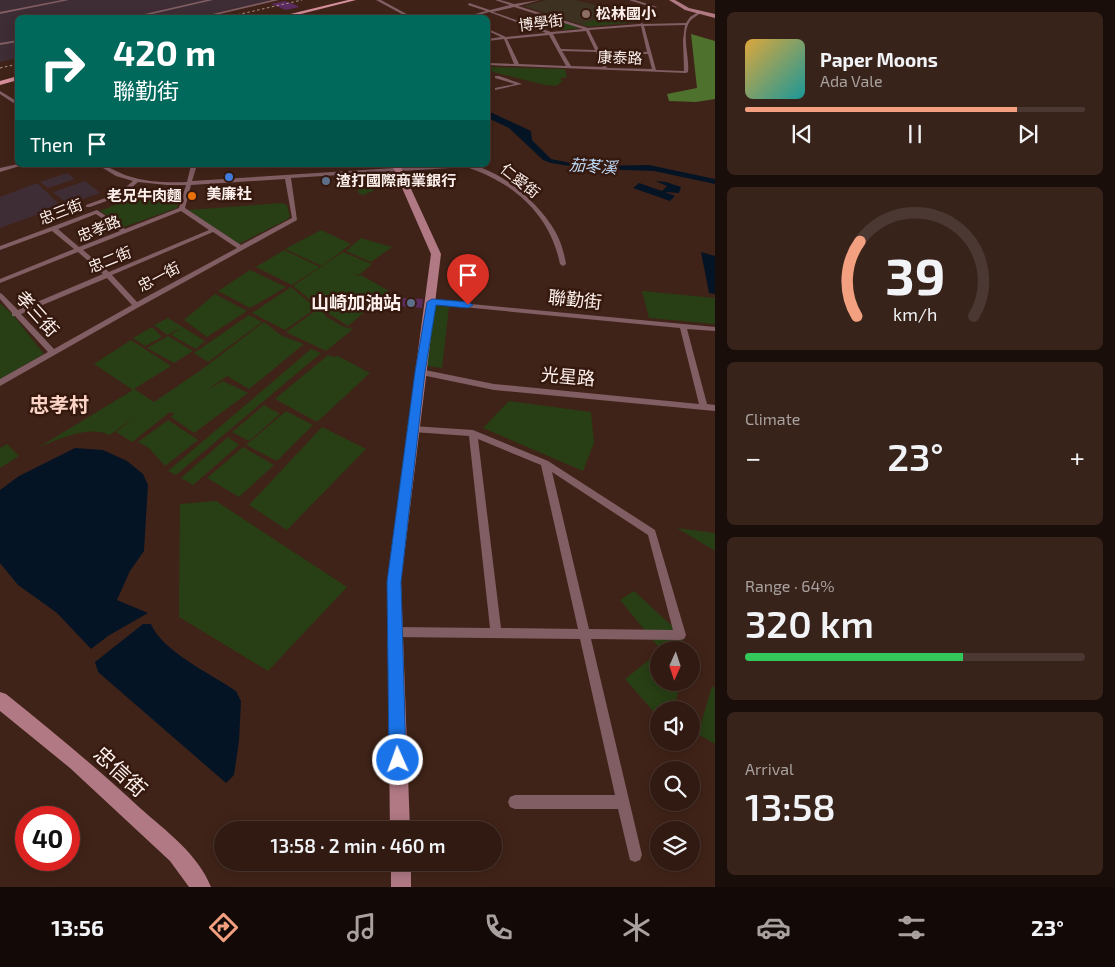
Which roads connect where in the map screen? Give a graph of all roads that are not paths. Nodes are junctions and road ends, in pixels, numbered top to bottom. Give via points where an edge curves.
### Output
1 (67, 0) edge
2 (211, 0) edge
3 (277, 0) edge
4 (354, 0) edge
5 (378, 0) edge
6 (497, 0) edge
7 (538, 0) edge
8 (631, 0) edge
9 (671, 0) edge
10 (342, 1) edge
11 (469, 4) dead end
12 (516, 6) junction
13 (655, 6) dead end
14 (491, 11) junction
15 (0, 13) edge
16 (699, 13) junction
17 (142, 15) edge
18 (210, 15) edge
19 (286, 15) edge
20 (407, 15) edge
21 (474, 15) edge
22 (715, 16) edge
23 (642, 24) junction
24 (687, 24) junction
25 (586, 28) junction
26 (490, 31) edge
27 (550, 32) junction
28 (505, 38) junction
29 (490, 40) edge
30 (15, 42) edge
31 (0, 44) edge
32 (559, 50) junction
33 (598, 51) junction
34 (650, 53) junction
35 (490, 64) edge
36 (517, 65) junction
37 (569, 67) junction
38 (605, 68) junction
39 (654, 70) junction
40 (497, 76) dead end
41 (15, 78) edge
42 (0, 82) edge
43 (497, 89) dead end
44 (0, 92) edge
45 (15, 103) edge
46 (15, 166) edge
47 (104, 167) edge
48 (193, 167) edge
49 (397, 167) edge
50 (472, 167) edge
51 (0, 170) edge
52 (288, 177) junction
53 (137, 180) junction
54 (189, 183) junction
55 (88, 206) dead end
56 (182, 209) junction
57 (53, 228) junction
58 (214, 230) junction
59 (126, 232) junction
60 (0, 248) edge
61 (241, 248) junction
62 (78, 251) junction
63 (562, 264) dead end
64 (108, 276) junction
65 (0, 281) edge
66 (0, 295) edge
67 (432, 302) junction
68 (136, 305) junction
69 (15, 314) junction
70 (683, 326) junction
71 (715, 329) edge
72 (52, 352) junction
73 (420, 372) junction
74 (0, 383) edge
75 (704, 407) junction
76 (715, 408) edge
77 (413, 429) junction
78 (473, 433) junction
79 (545, 463) junction
80 (394, 632) junction
81 (496, 633) junction
82 (584, 634) junction
83 (0, 700) edge
84 (515, 802) dead end
85 (623, 802) junction
86 (400, 821) edge
87 (635, 855) dead end
88 (401, 871) edge
89 (201, 887) edge
90 (401, 887) edge

1 - 15 street
2 - 17 street
3 - 18 street
4 - 10 main road
5 - 20 street
6 - 12 street
7 - 12 street
8 - 13 street
9 - 16 street
10 - 19 main road
11 - 14 street
12 - 14 street
12 - 25 street
14 - 21 street
14 - 27 street
16 - 22 street
16 - 24 street
23 - 24 street, 博學街
23 - 25 street, 博學街
23 - 34 street
24 - 39 street, 康泰路 via 684,36 687,71
25 - 27 street, 博學街
25 - 33 street
26 - 28 street
27 - 28 street, 博學街
27 - 32 street
28 - 29 street, 博學街
28 - 36 street
30 - 31 street
32 - 33 street
32 - 37 street
33 - 34 street
33 - 38 street
34 - 39 street
35 - 36 street, 康泰路
36 - 37 street, 康泰路
37 - 38 street, 康泰路
38 - 39 street, 康泰路
40 - 43 street via 520,84
41 - 42 main road
44 - 45 street
46 - 51 street
47 - 53 street, 仁愛街
48 - 54 street
49 - 52 street, 仁愛街
49 - 67 street via 436,254
50 - 63 street, 仁愛街 via 493,174 528,202 557,238
52 - 54 street, 仁愛街
52 - 61 street, 忠一街 via 295,219
53 - 54 street, 仁愛街
53 - 55 street via 121,194
54 - 56 street
56 - 58 street
56 - 59 street, 忠孝路
57 - 59 street, 忠三街 via 97,212
57 - 60 street, 忠三街
57 - 62 street
58 - 61 street
58 - 64 street, 忠二街
59 - 62 street, 忠孝路
61 - 68 street, 忠一街
62 - 64 street
62 - 65 street, 忠孝路
64 - 68 street
64 - 69 street, 忠二街
66 - 69 street, 孝三街
67 - 70 street, 聯勤街
67 - 73 street
68 - 72 street, 忠一街
69 - 72 street, 孝三街
70 - 71 street, 聯勤街
70 - 75 street
72 - 74 street, 忠一街
73 - 75 street, 光星路 via 468,384
73 - 77 street
75 - 76 street, 光星路
77 - 78 street
77 - 80 street via 398,539
78 - 79 street
78 - 81 street
79 - 82 street
79 - 82 street via 652,533 680,635
80 - 81 street
80 - 86 street
81 - 82 street
82 - 85 street
83 - 89 street, 忠信街 via 76,762 177,854
84 - 85 street
85 - 87 street
88 - 90 street

